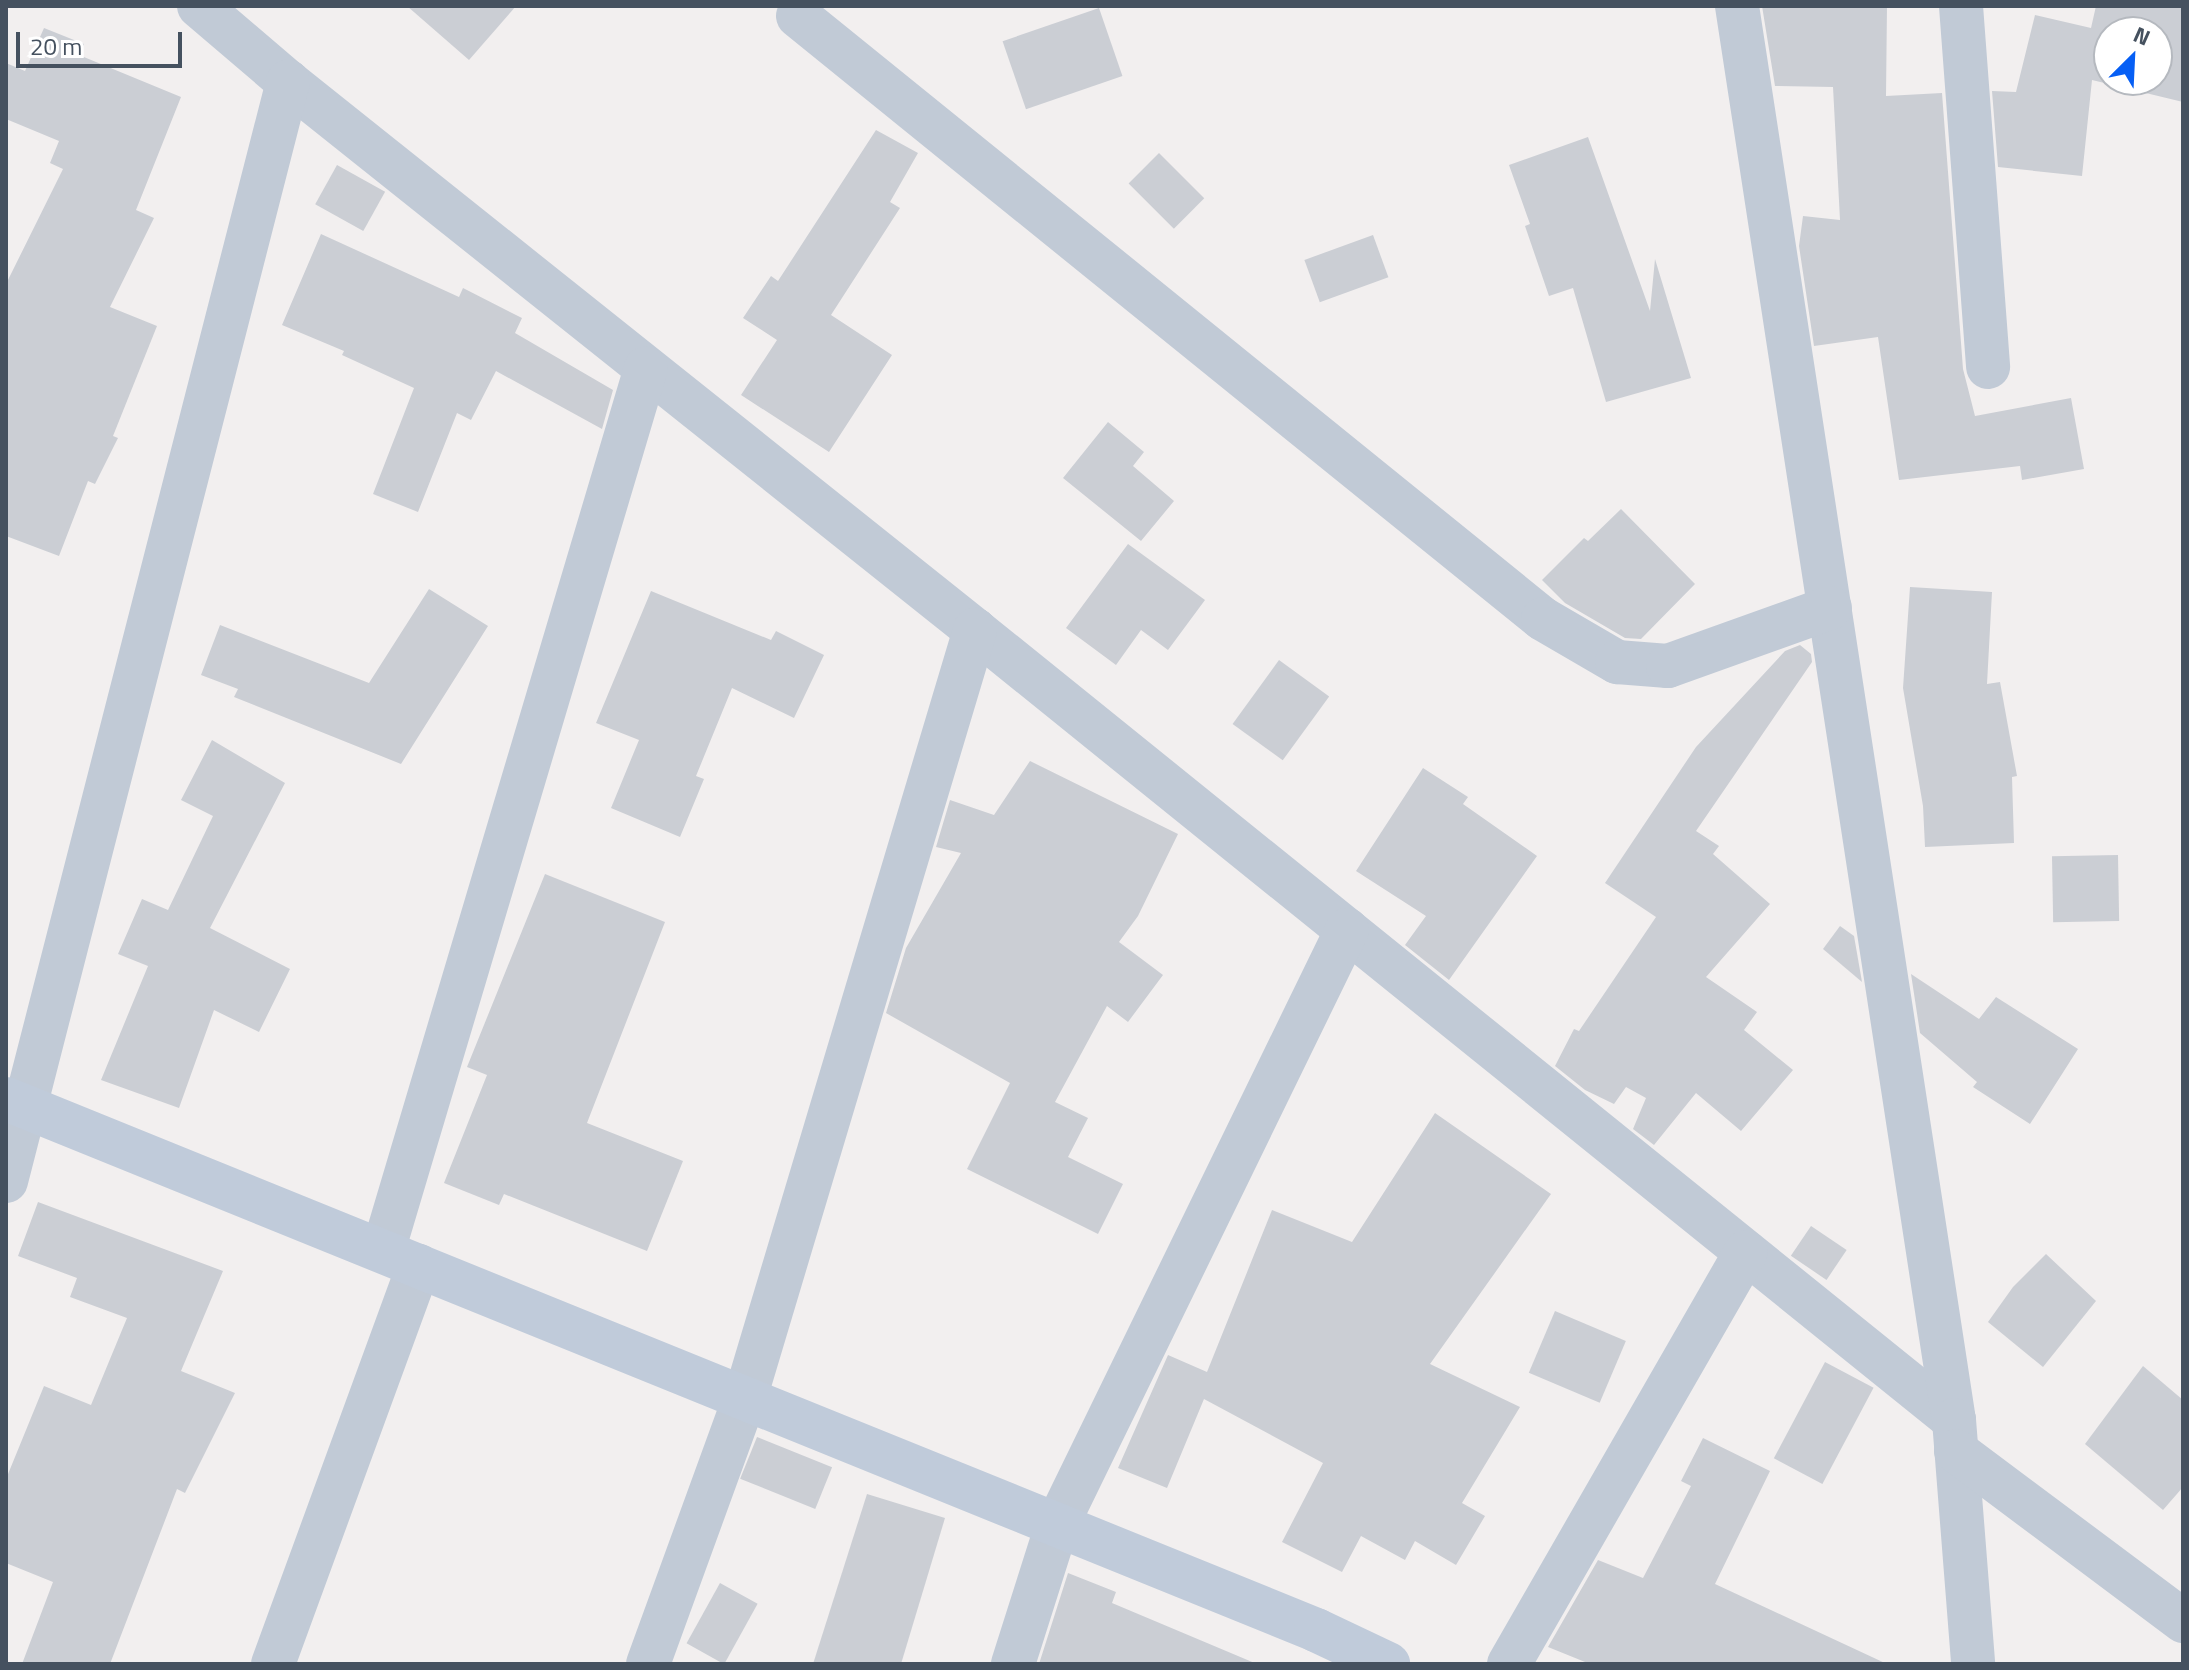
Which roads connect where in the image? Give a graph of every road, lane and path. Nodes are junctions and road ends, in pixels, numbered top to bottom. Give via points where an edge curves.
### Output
1 (199, 6) edge
2 (1737, 6) edge
3 (1961, 6) edge
4 (798, 16) dead end
5 (288, 82) junction
6 (1988, 367) dead end
7 (646, 368) junction
8 (1830, 608) junction
9 (975, 630) junction
10 (1347, 930) junction
11 (15, 1103) edge
12 (6, 1181) edge
13 (1746, 1252) junction
14 (401, 1259) junction
15 (745, 1398) junction
16 (1955, 1435) junction
17 (1057, 1525) junction
18 (2183, 1621) edge
19 (273, 1664) edge
20 (648, 1664) edge
21 (1013, 1664) edge
22 (1388, 1664) edge
23 (1509, 1664) edge
24 (1973, 1664) edge

1 - 5 street
2 - 8 street
3 - 6 street
4 - 8 street via 1543,619 1617,662 1668,666
5 - 7 street
5 - 11 street
7 - 9 street
7 - 14 street
8 - 16 street
9 - 10 street
9 - 15 street
10 - 13 street
10 - 17 street
11 - 12 street
11 - 14 street
13 - 16 street
13 - 23 street
14 - 15 street
14 - 19 street
15 - 17 street
15 - 20 street
16 - 18 street
16 - 24 street
17 - 21 street
17 - 22 street

